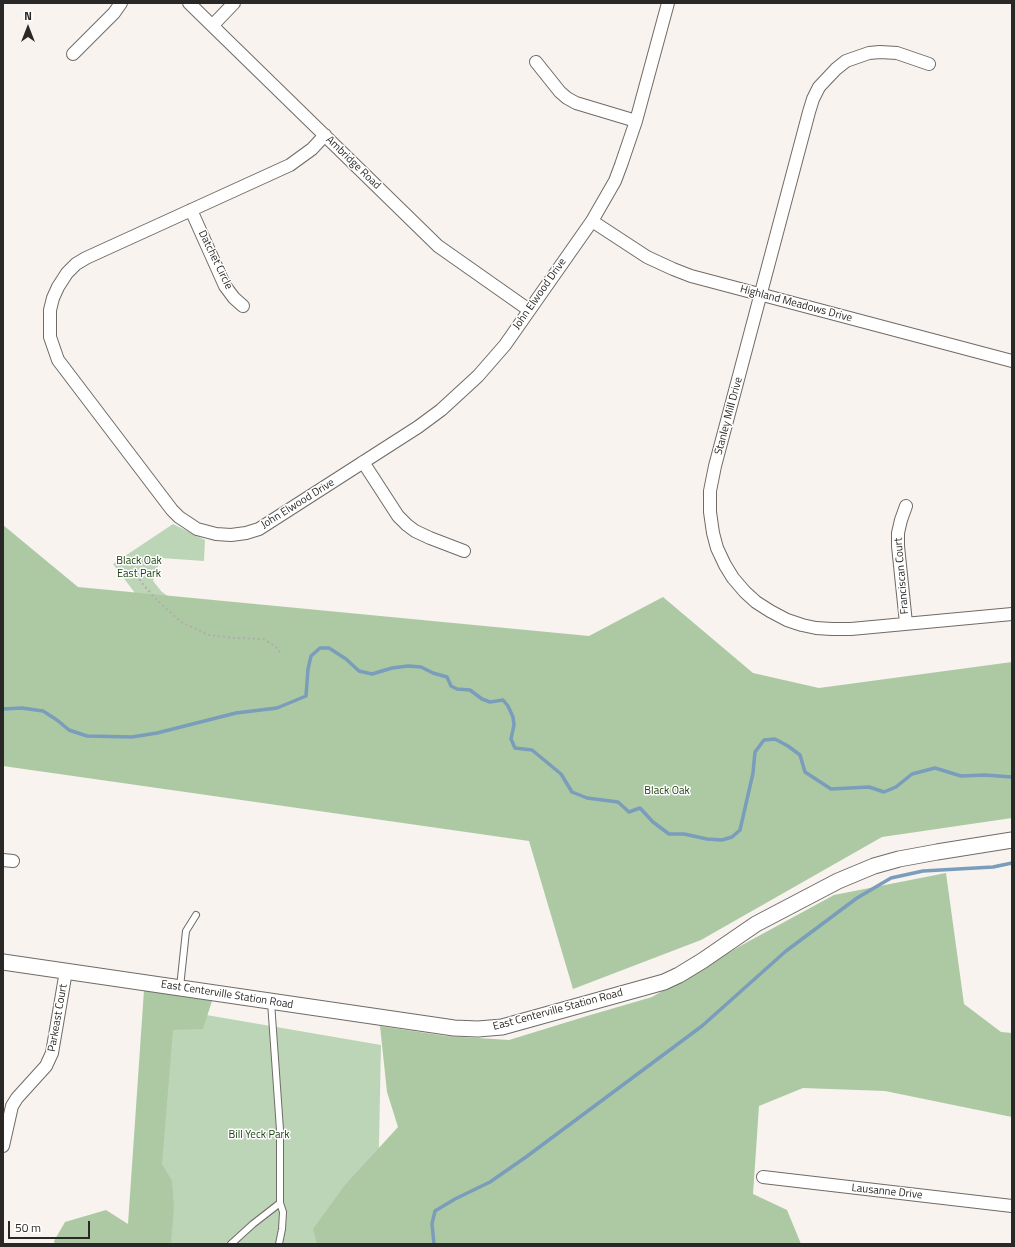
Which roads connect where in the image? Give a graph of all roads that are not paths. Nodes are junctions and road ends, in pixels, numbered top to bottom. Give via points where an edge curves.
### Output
1 (121, 3) edge
2 (189, 3) edge
3 (234, 3) edge
4 (668, 3) edge
5 (213, 25) junction
6 (73, 54) dead end
7 (536, 62) dead end
8 (929, 64) dead end
9 (636, 121) junction
10 (325, 135) junction
11 (191, 210) junction
12 (592, 221) junction
13 (761, 295) junction
14 (243, 306) dead end
15 (529, 310) junction
16 (1012, 361) edge
17 (364, 462) junction
18 (906, 506) dead end
19 (464, 551) dead end
20 (1012, 614) edge
21 (906, 623) junction
22 (1012, 840) edge
23 (196, 915) dead end
24 (3, 962) edge
25 (66, 971) junction
26 (180, 987) junction
27 (271, 1001) junction
28 (3, 1146) edge
29 (763, 1177) dead end
30 (280, 1203) junction
31 (1012, 1206) edge
32 (231, 1244) edge
33 (279, 1244) edge

1 - 6 street
2 - 5 street, Ambridge Road
3 - 5 street
4 - 9 street, John Elwood Drive
5 - 10 street, Ambridge Road
7 - 9 street via 567,98
8 - 13 street, Stanley Mill Drive via 897,53 869,53 846,61 819,87 809,112
9 - 12 street, John Elwood Drive via 615,181
10 - 11 street, John Elwood Drive via 312,149 290,165
10 - 15 street, Ambridge Road via 438,246
11 - 14 street, Datchet Circle via 225,286
11 - 17 street, John Elwood Drive via 86,258 67,273 53,298 49,323 53,348 66,372 172,510 197,529 232,535 259,529
12 - 13 street, Highland Meadows Drive via 647,257 672,269
12 - 15 street, John Elwood Drive
13 - 16 street, Highland Meadows Drive
13 - 21 street, Stanley Mill Drive via 710,491 710,512 717,548 725,565 745,592 763,607 787,620 816,628 832,629
15 - 17 street, John Elwood Drive via 505,345 462,392 418,427
17 - 19 street via 398,516 407,525 430,538
18 - 21 street, Franciscan Court via 898,533 898,546
20 - 21 street, Stanley Mill Drive
22 - 27 street, East Centerville Station Road via 937,852 874,866 838,881 756,924 702,961 664,982 502,1027 454,1028
23 - 26 lane via 186,930
24 - 25 street, East Centerville Station Road
25 - 26 street, East Centerville Station Road
25 - 28 street, Parkeast Court via 52,1053 46,1066 16,1098
26 - 27 street, East Centerville Station Road
27 - 30 lane via 280,1130
29 - 31 street, Lausanne Drive
30 - 32 lane
30 - 33 lane via 283,1212

